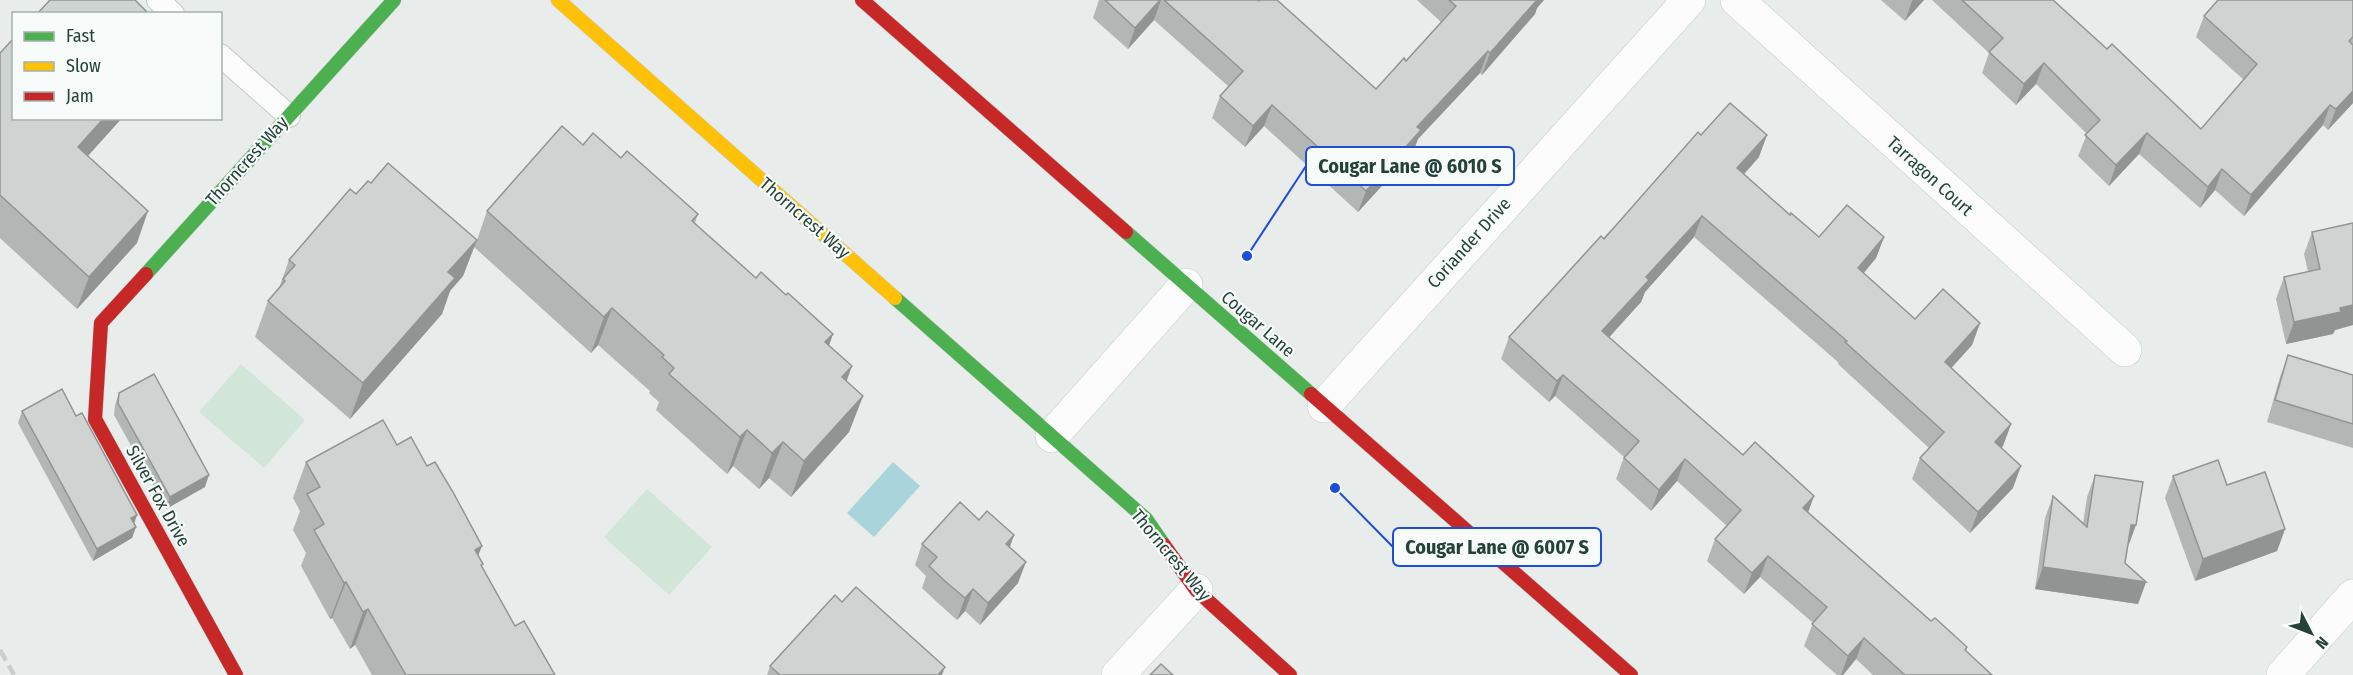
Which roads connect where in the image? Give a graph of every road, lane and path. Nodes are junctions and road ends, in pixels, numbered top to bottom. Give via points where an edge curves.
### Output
1 (158, 0) edge
2 (394, 0) edge
3 (558, 0) edge
4 (862, 0) edge
5 (1689, 0) edge
6 (1737, 0) edge
7 (171, 12) edge
8 (222, 57) edge
9 (289, 116) junction
10 (1186, 285) junction
11 (101, 322) joint
12 (2125, 350) dead end
13 (1324, 406) junction
14 (1052, 436) junction
15 (1196, 590) junction
16 (2353, 597) edge
17 (236, 675) edge
18 (1118, 675) edge
19 (1290, 675) edge
20 (1630, 675) edge
21 (2283, 675) edge

1 - 7 lane
2 - 9 street, Thorncrest Way
3 - 14 street, Thorncrest Way
4 - 10 street, Cougar Lane
5 - 13 street, Coriander Drive
6 - 12 street, Tarragon Court
8 - 9 lane
9 - 11 street, Thorncrest Way
10 - 13 street, Cougar Lane
10 - 14 street
11 - 17 street, Silver Fox Drive via 95,419
13 - 20 street, Cougar Lane
14 - 15 street, Thorncrest Way via 1146,519
15 - 18 street
15 - 19 street, Thorncrest Way
16 - 21 street

